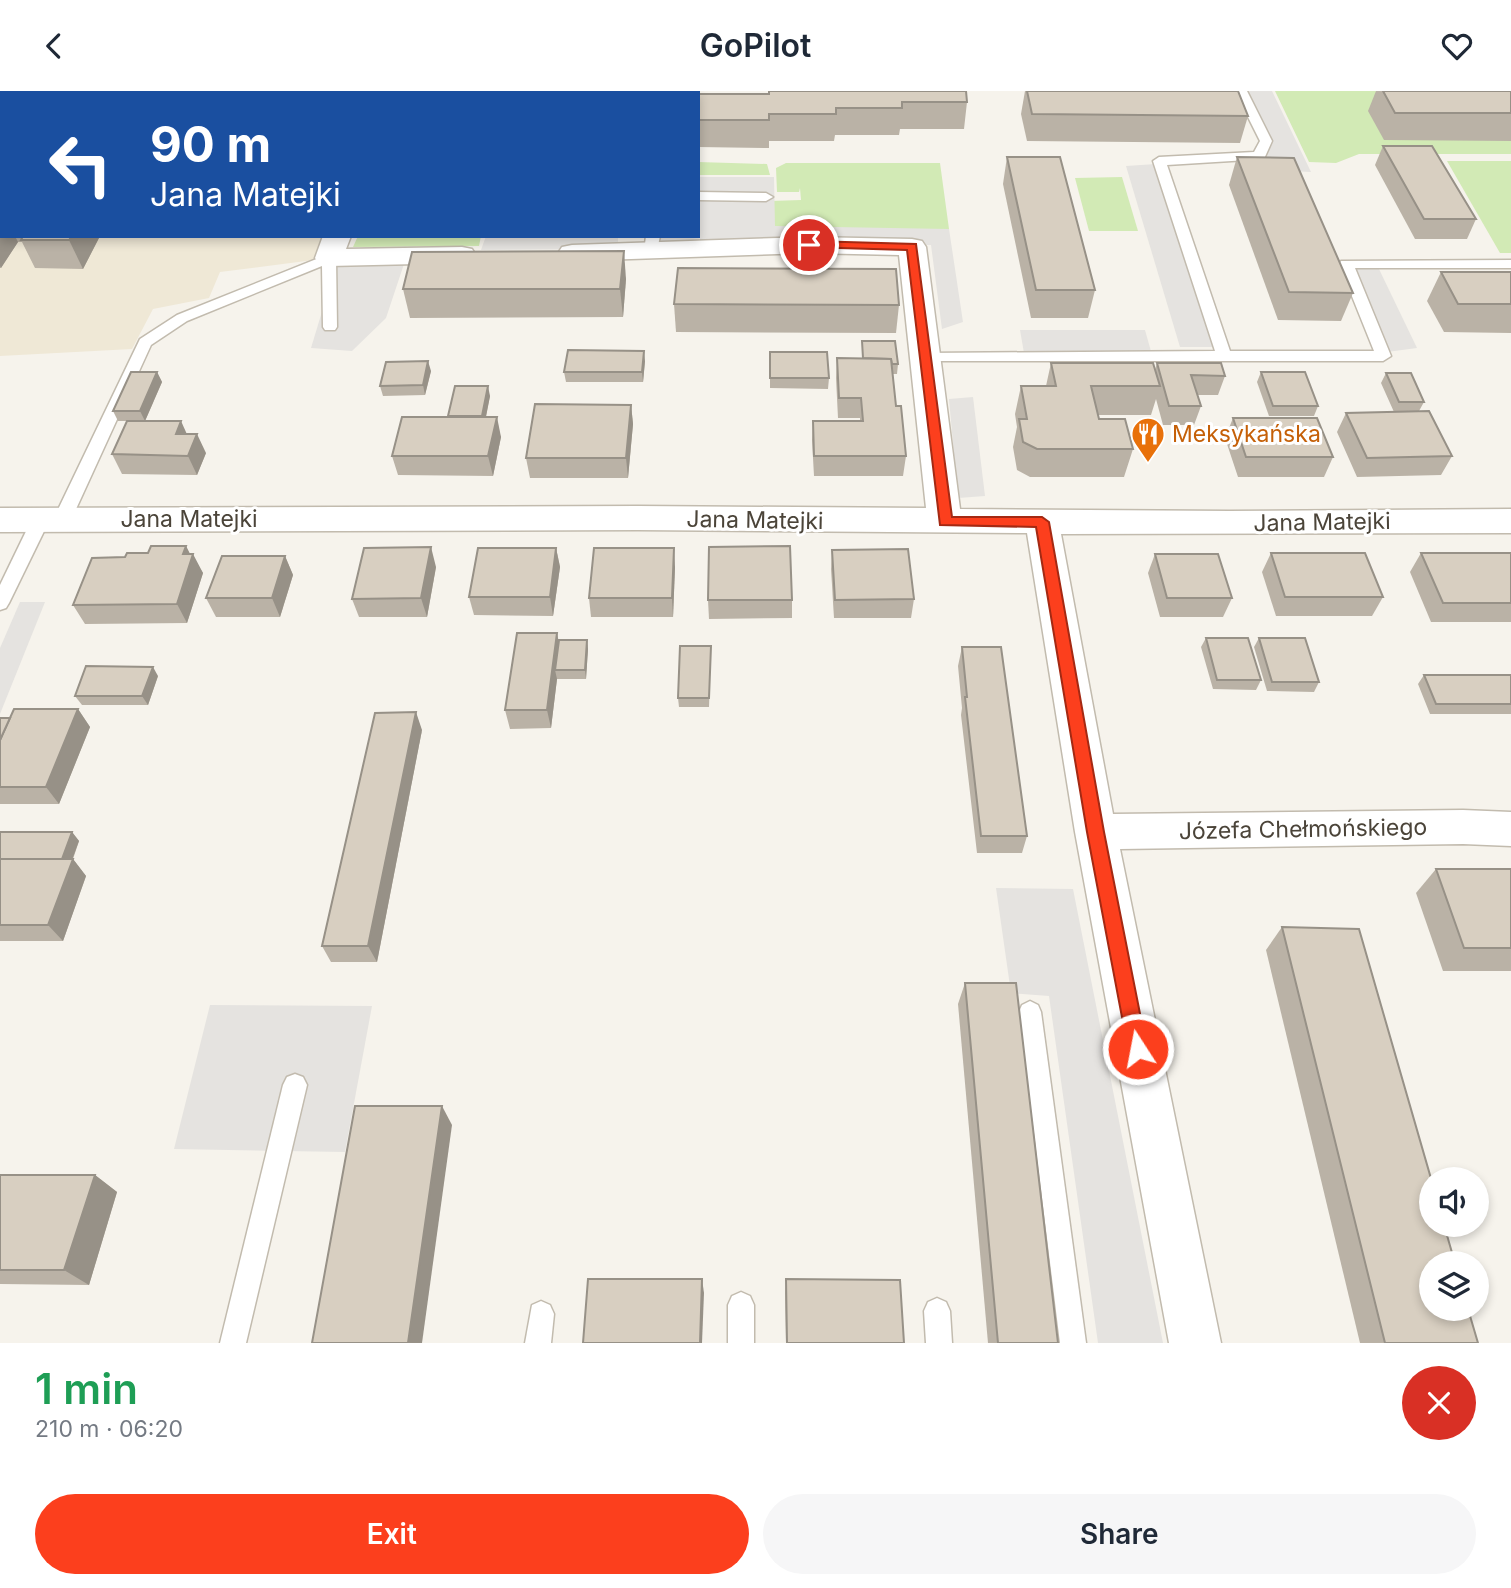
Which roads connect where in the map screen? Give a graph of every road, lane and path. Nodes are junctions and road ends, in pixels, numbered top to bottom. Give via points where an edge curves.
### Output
1 (1241, 91) edge
2 (700, 196) edge
3 (766, 197) dead end
4 (652, 244) edge
5 (333, 247) edge
6 (547, 254) edge
7 (492, 255) edge
8 (1511, 264) edge
9 (330, 327) dead end
10 (1224, 356) junction
11 (927, 358) junction
12 (0, 520) edge
13 (51, 520) junction
14 (945, 521) junction
15 (1511, 521) edge
16 (1042, 522) junction
17 (0, 603) edge
18 (1511, 829) edge
19 (1096, 832) junction
20 (1030, 1012) dead end
21 (295, 1085) dead end
22 (741, 1305) dead end
23 (937, 1311) dead end
24 (541, 1314) dead end
25 (233, 1343) edge
26 (538, 1343) edge
27 (741, 1343) edge
28 (939, 1343) edge
29 (1073, 1343) edge
30 (1195, 1343) edge

1 - 10 lane via 1266,141 1259,156 1159,161
2 - 3 lane
4 - 6 street
4 - 11 street via 912,247
5 - 7 street
5 - 9 lane
5 - 13 lane via 183,318 145,342
8 - 10 lane via 1346,264 1383,356
10 - 11 lane
11 - 14 street
12 - 13 street, Jana Matejki
13 - 14 street, Jana Matejki
13 - 17 lane
14 - 16 street, Jana Matejki
15 - 16 street, Jana Matejki
16 - 19 street
18 - 19 street, Józefa Chełmońskiego
19 - 30 street
20 - 29 lane
21 - 25 lane
22 - 27 lane
23 - 28 lane
24 - 26 lane

